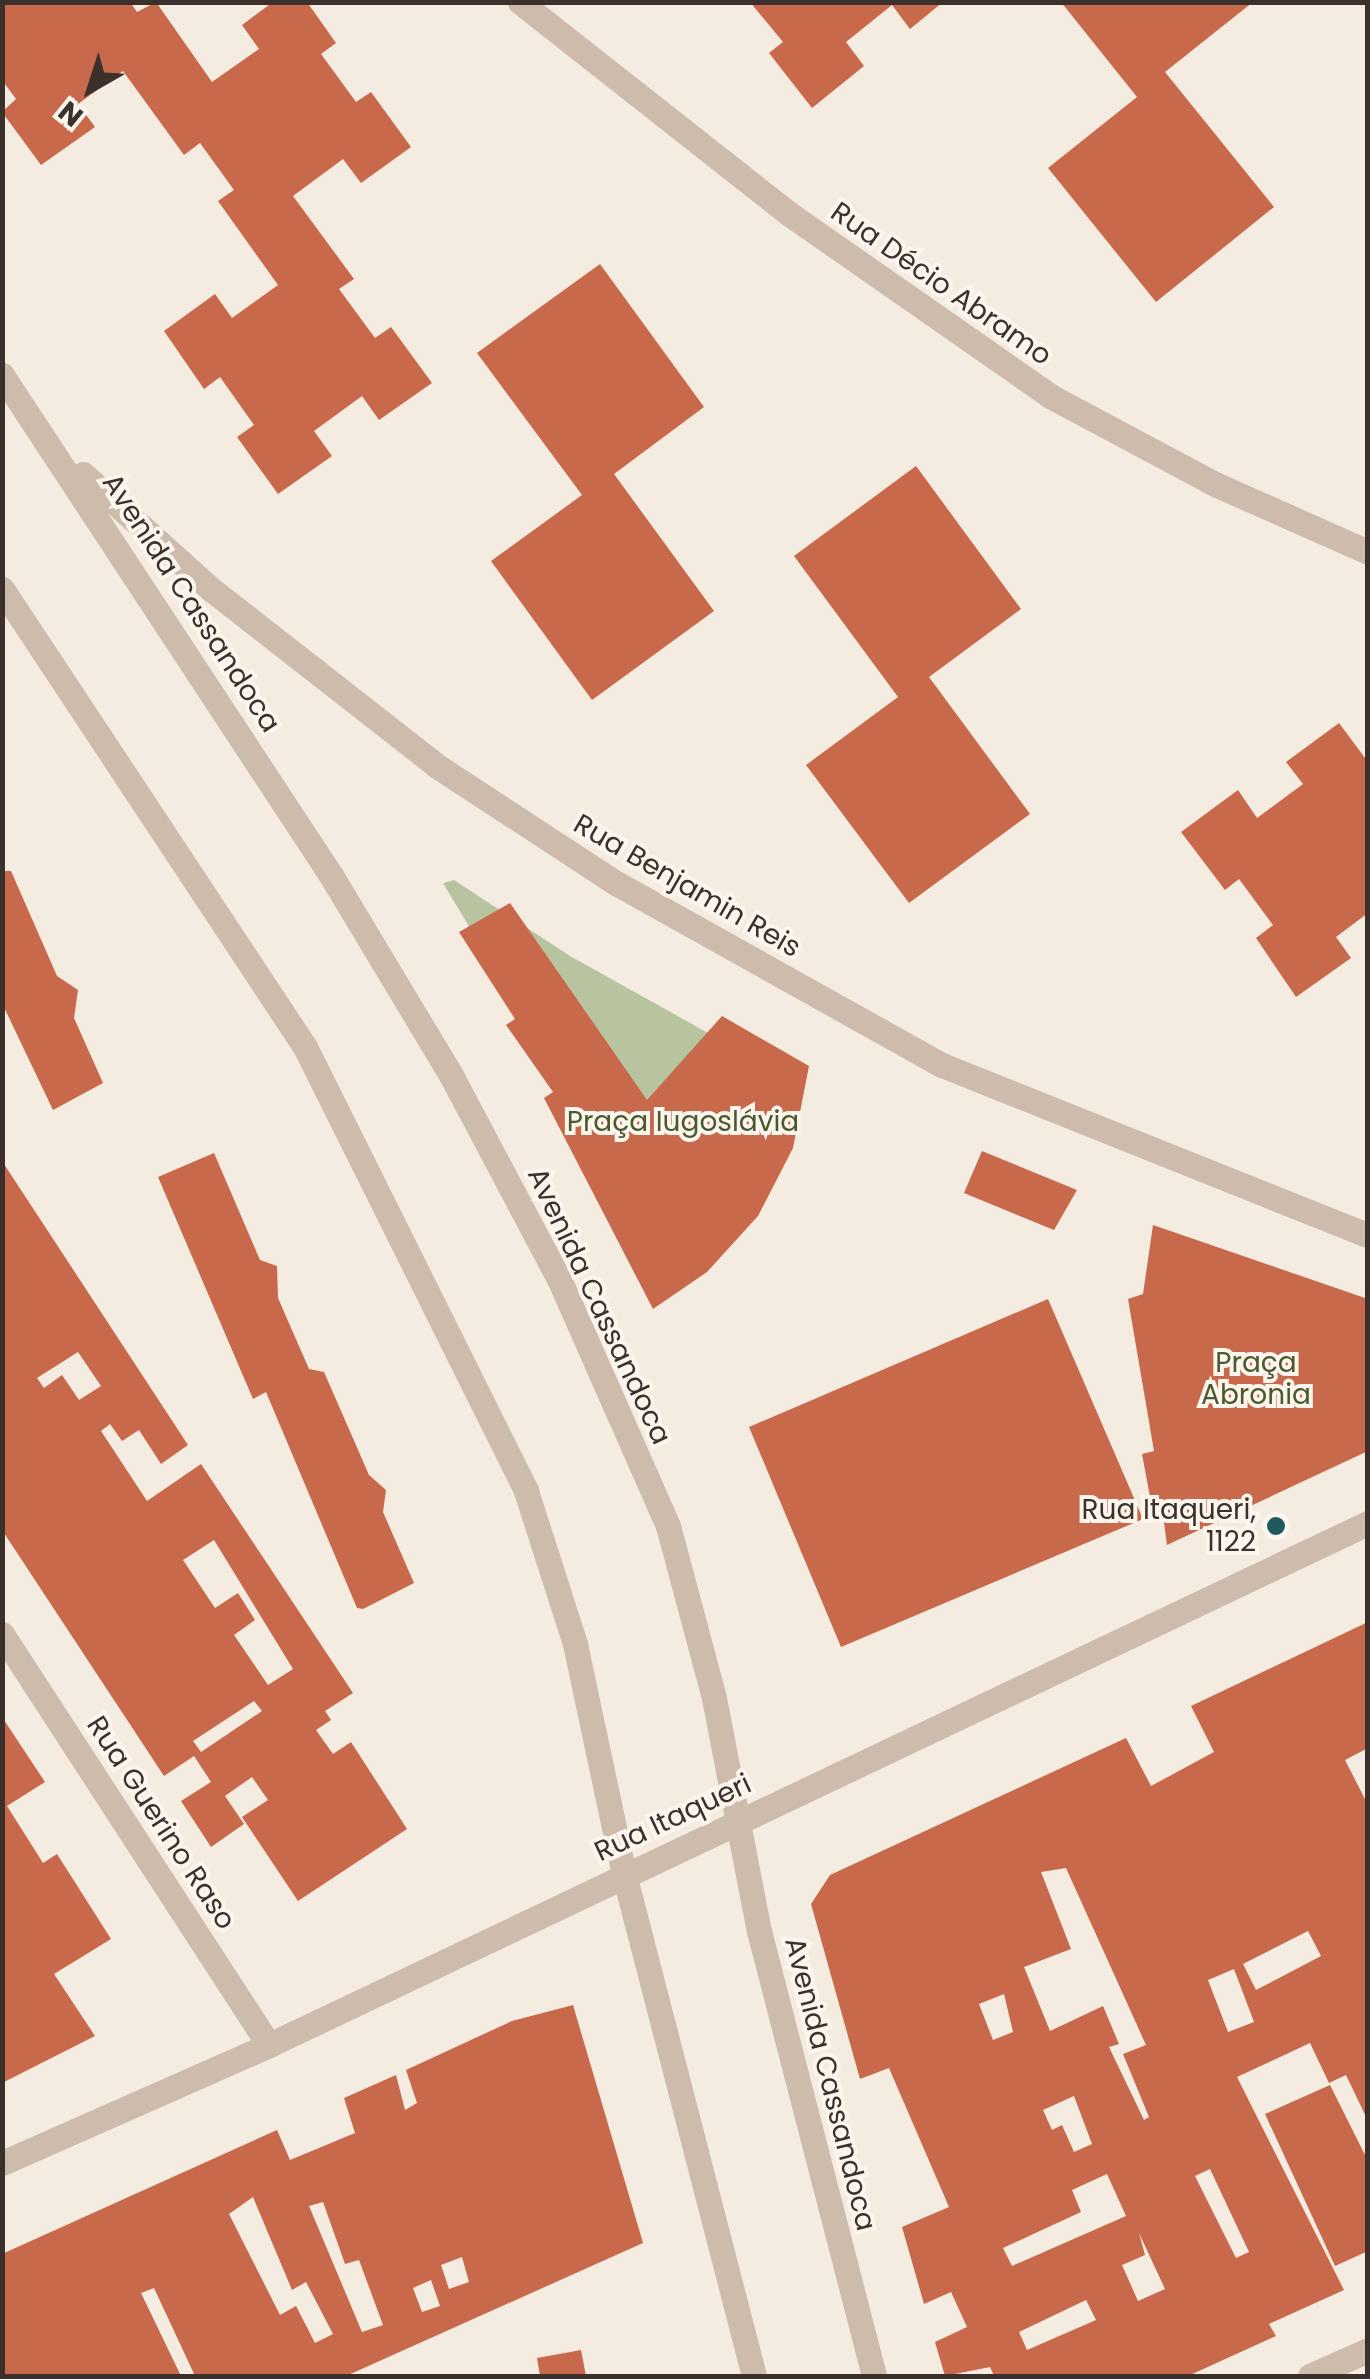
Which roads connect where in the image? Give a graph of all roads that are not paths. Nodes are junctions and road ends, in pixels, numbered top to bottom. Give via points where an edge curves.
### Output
1 (520, 2) edge
2 (2, 376) edge
3 (59, 452) junction
4 (1368, 552) edge
5 (2, 590) edge
6 (1368, 1236) edge
7 (1368, 1523) edge
8 (2, 1634) edge
9 (735, 1822) junction
10 (624, 1874) junction
11 (269, 2044) junction
12 (2, 2163) edge
13 (1368, 2350) edge
14 (754, 2376) edge
15 (874, 2376) edge
16 (1310, 2376) edge

1 - 4 street, Rua Décio Abramo via 788,213 1050,396 1217,485
2 - 3 street, Avenida Cassandoca
3 - 6 street, Rua Benjamin Reis via 212,590 374,718 616,883 942,1065
3 - 9 street, Avenida Cassandoca via 332,877 452,1077 560,1280 668,1526 714,1698
5 - 10 street via 305,1047 447,1327 526,1491 575,1644
7 - 9 street, Rua Itaqueri
8 - 11 street, Rua Guerino Raso
9 - 10 street, Rua Itaqueri
9 - 15 street, Avenida Cassandoca
10 - 11 street, Rua Itaqueri
10 - 14 street
11 - 12 street, Rua Itaqueri
13 - 16 street

